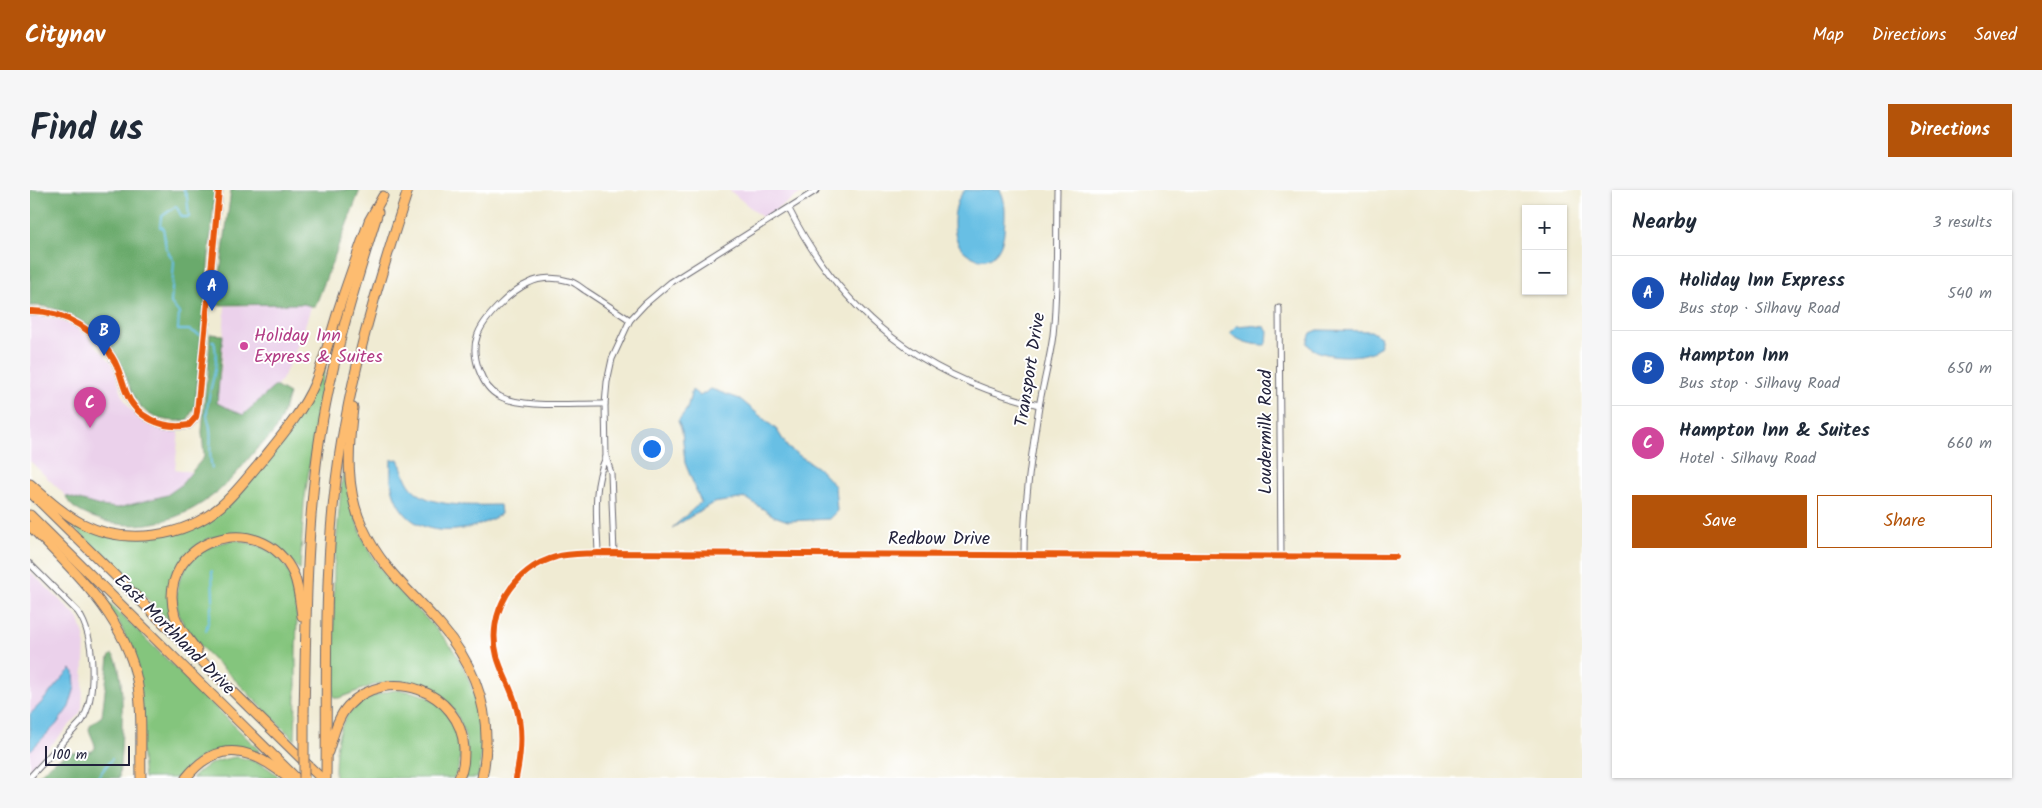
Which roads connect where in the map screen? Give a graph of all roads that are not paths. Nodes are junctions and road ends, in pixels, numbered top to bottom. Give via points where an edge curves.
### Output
1 (219, 190) edge
2 (408, 190) edge
3 (818, 190) edge
4 (1057, 190) edge
5 (384, 193) edge
6 (790, 209) junction
7 (1278, 308) dead end
8 (30, 311) edge
9 (630, 320) junction
10 (352, 385) junction
11 (605, 404) junction
12 (1039, 405) junction
13 (606, 457) junction
14 (30, 484) edge
15 (30, 492) edge
16 (30, 515) edge
17 (30, 526) edge
18 (598, 553) junction
19 (614, 554) junction
20 (1024, 555) junction
21 (1280, 556) junction
22 (1396, 558) dead end
23 (30, 564) edge
24 (306, 650) junction
25 (208, 668) junction
26 (329, 738) junction
27 (487, 746) junction
28 (30, 777) edge
29 (141, 778) edge
30 (186, 778) edge
31 (288, 778) edge
32 (296, 778) edge
33 (304, 778) edge
34 (320, 778) edge
35 (326, 778) edge
36 (459, 778) edge
37 (482, 778) edge
38 (486, 778) edge
39 (516, 778) edge

1 - 8 street via 197,412 189,425 171,426 145,417 130,401 110,353 84,328 57,314
2 - 10 highway via 375,292
3 - 6 street
4 - 12 street, Transport Drive via 1057,290
5 - 14 highway via 369,220 314,384 279,440 220,507 174,531 128,536 82,524
5 - 24 highway via 338,343 325,404 310,524
6 - 9 street via 670,282
6 - 12 street via 801,232 836,283 904,348 970,384
7 - 21 street, Loudermilk Road
9 - 11 street via 612,359
9 - 11 street via 570,281 542,278 517,290 481,326 477,336 474,350 482,378 498,396 527,403
10 - 26 highway via 331,532
10 - 27 highway via 349,472 362,528 394,578 459,649 482,702
11 - 13 street
12 - 20 street, Transport Drive via 1024,513
13 - 18 street via 596,490
13 - 19 street via 611,473
15 - 25 highway, East Morthland Drive
16 - 32 highway, East Morthland Drive
17 - 29 highway via 91,590 123,639 137,678 141,714
18 - 19 street, Redbow Drive
18 - 39 street, Redbow Drive via 556,557 534,567 506,594 499,611 495,640 497,655 519,723 520,758
19 - 20 street, Redbow Drive
20 - 21 street, Redbow Drive
21 - 22 street, Redbow Drive
23 - 28 street via 78,612 91,642 91,695 87,713
24 - 25 highway via 299,592 295,577 284,559 255,539 224,537 202,546 187,559 173,593 177,622
24 - 33 highway, bridge
25 - 34 highway
26 - 35 highway
26 - 36 highway via 347,706 364,694 382,686 407,686 427,691 446,705 458,723 464,742 465,762
27 - 37 highway
27 - 38 highway
30 - 31 highway via 206,759 225,752 242,752 262,758

